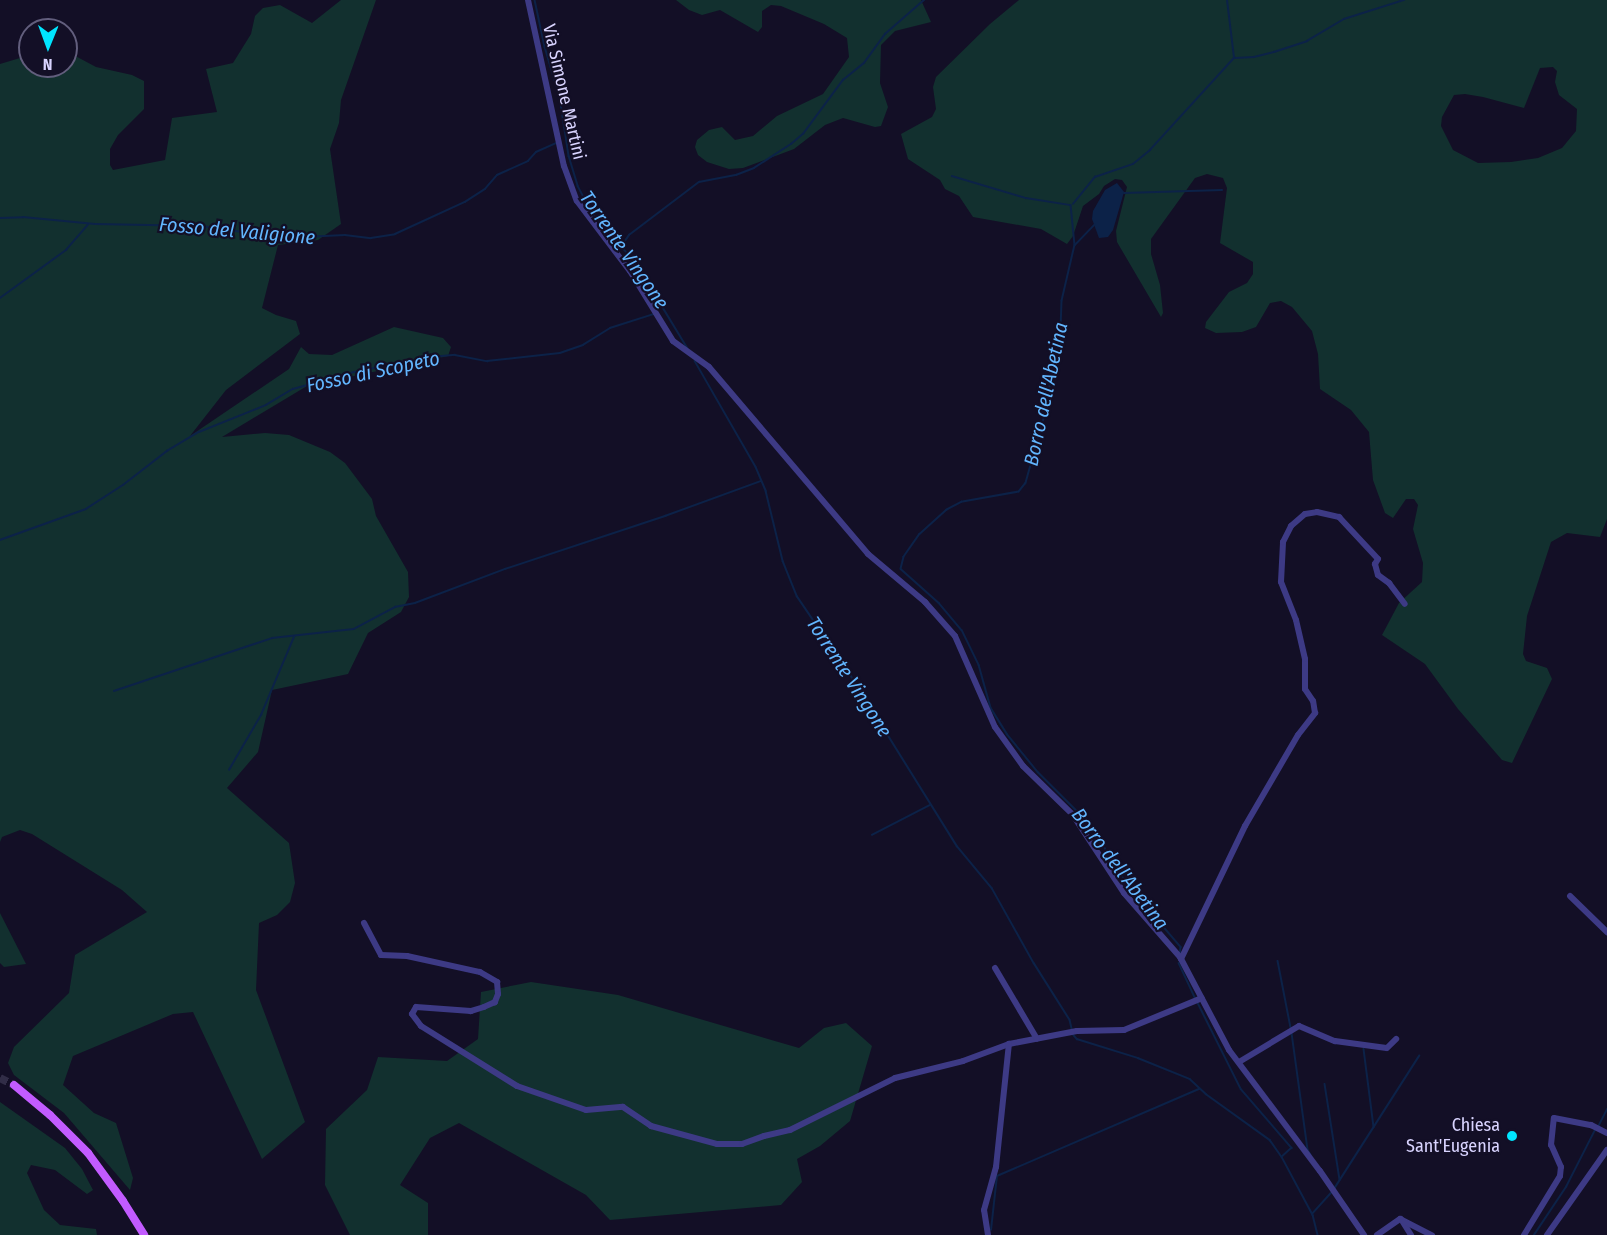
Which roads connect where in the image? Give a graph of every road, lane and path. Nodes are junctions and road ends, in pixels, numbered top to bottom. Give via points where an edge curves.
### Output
1 (528, 0) edge
2 (1405, 604) dead end
3 (1570, 896) dead end
4 (364, 922) dead end
5 (1607, 932) edge
6 (1181, 959) junction
7 (994, 968) dead end
8 (1202, 998) junction
9 (1037, 1039) junction
10 (1396, 1040) dead end
11 (1010, 1044) junction
12 (1239, 1062) junction
13 (14, 1085) tunnel mouth
14 (1607, 1133) edge
15 (1607, 1150) edge
16 (1401, 1220) junction
17 (144, 1235) edge
18 (988, 1235) edge
19 (1364, 1235) edge
20 (1377, 1235) edge
21 (1411, 1235) edge
22 (1432, 1235) edge
23 (1524, 1235) edge
24 (1547, 1235) edge

1 - 6 street, Via Simone Martini via 564,166 578,201 630,270 673,341 709,367 868,554 925,602 955,636 994,727 1023,766 1073,815 1124,893
2 - 6 street via 1378,575 1378,559 1339,517 1317,512 1305,514 1292,526 1283,542 1281,582 1296,620 1305,659 1305,689 1315,713 1245,826
3 - 5 street
4 - 11 street via 381,955 407,956 480,972 497,982 495,1002 484,1007 471,1011 416,1007 412,1014 421,1026 517,1086 586,1110 623,1107 651,1126 717,1144 742,1144 789,1130 895,1078
6 - 8 street, Via Simone Martini
7 - 9 street
8 - 9 street via 1124,1030 1077,1031
8 - 12 street, Via Simone Martini
9 - 11 street
10 - 12 street via 1387,1048 1335,1041 1299,1026
11 - 18 street via 996,1167 984,1210
12 - 19 street, Via Simone Martini
13 - 17 main road via 88,1153
14 - 23 street via 1554,1118 1551,1145 1561,1167 1560,1176
15 - 24 street
16 - 20 street
16 - 21 street
16 - 22 street

